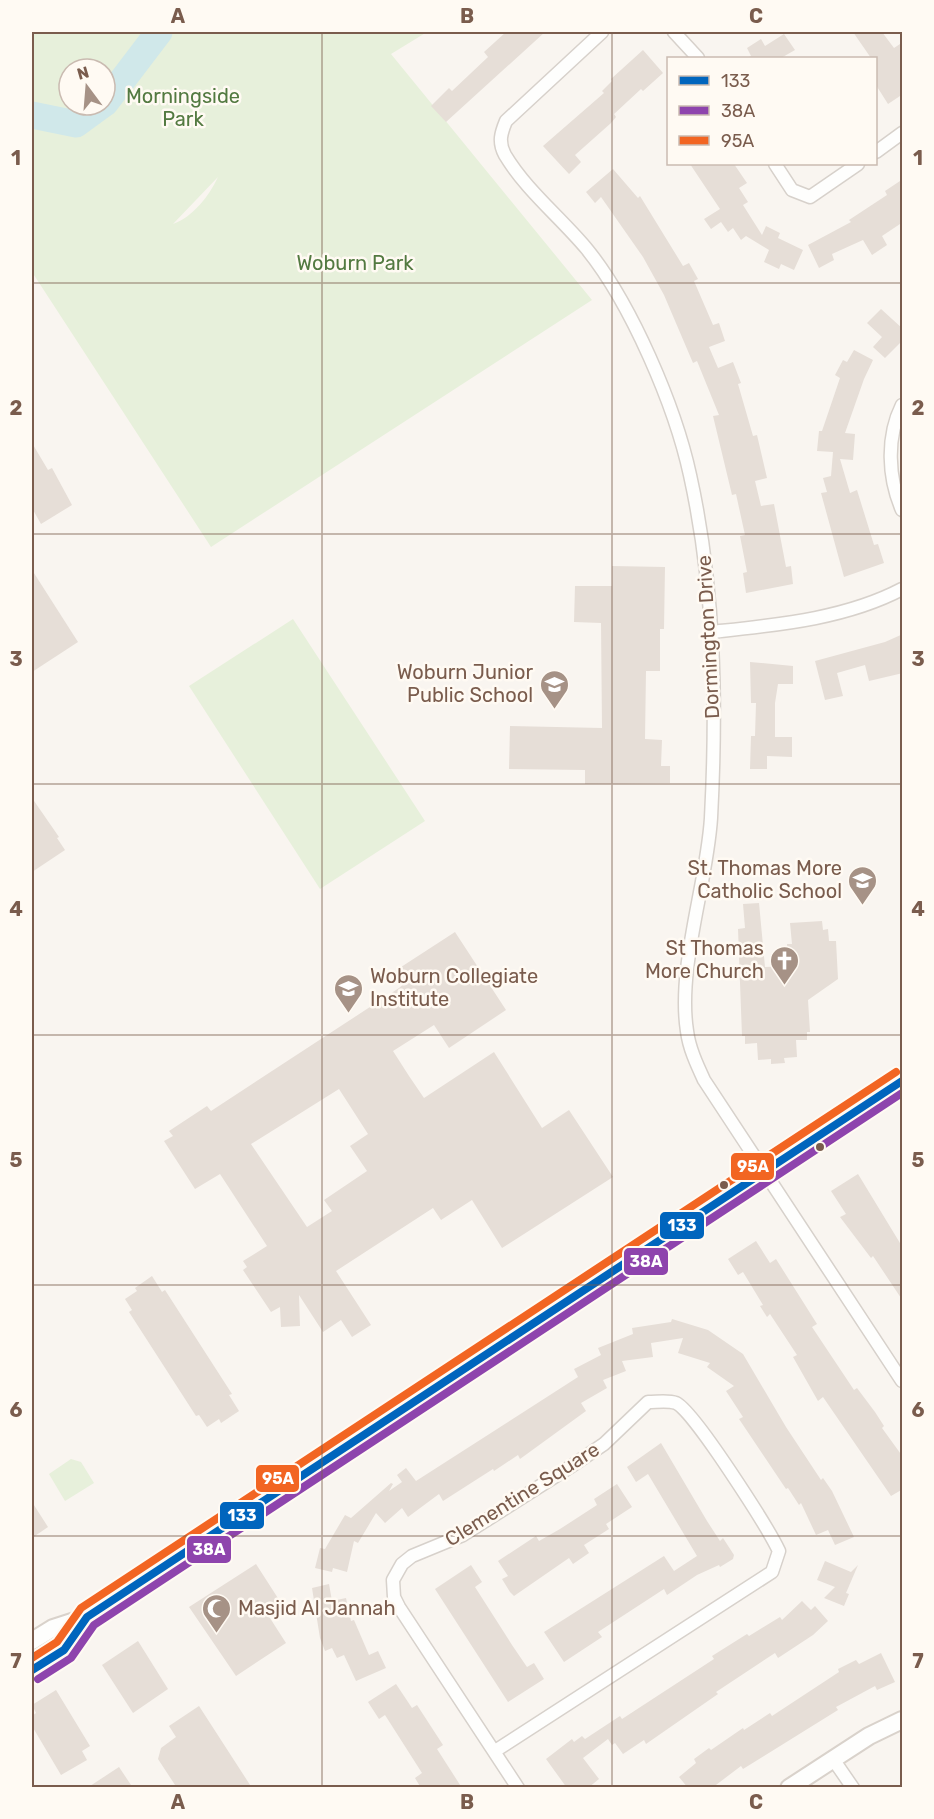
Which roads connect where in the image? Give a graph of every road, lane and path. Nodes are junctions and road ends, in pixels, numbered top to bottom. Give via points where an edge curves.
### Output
1 (602, 32) edge
2 (675, 32) edge
3 (697, 57) edge
4 (903, 134) edge
5 (877, 151) edge
6 (776, 165) edge
7 (857, 165) edge
8 (903, 405) edge
9 (903, 510) edge
10 (903, 589) edge
11 (712, 632) junction
12 (903, 1081) edge
13 (766, 1172) junction
14 (903, 1381) edge
15 (87, 1617) junction
16 (32, 1641) edge
17 (32, 1670) edge
18 (903, 1720) edge
19 (495, 1751) junction
20 (833, 1759) junction
21 (518, 1788) edge
22 (789, 1788) edge
23 (853, 1788) edge

1 - 11 street, Dormington Drive via 506,121 500,135 505,154 609,282 656,373 690,473 704,552
2 - 3 street
4 - 5 street
6 - 7 street via 792,190 810,197
8 - 9 street via 891,448 893,479
10 - 11 street via 834,614
11 - 13 street, Dormington Drive via 711,822 687,987 686,1026 704,1080
12 - 13 main road
13 - 14 street, Dormington Drive
13 - 15 main road
15 - 16 main road via 53,1628
15 - 17 main road via 64,1650
18 - 20 main road
19 - 19 street, Clementine Square via 772,1572 779,1551 767,1528 693,1417 675,1403 648,1402 604,1444 579,1461 463,1535 412,1556 396,1572 393,1588 399,1607
19 - 21 street, Clementine Square
20 - 22 main road
20 - 23 street

